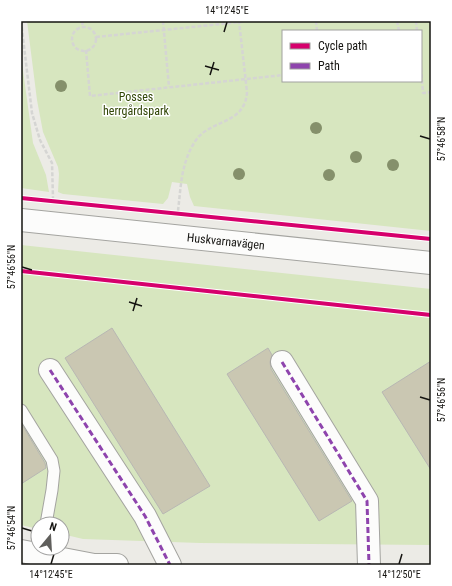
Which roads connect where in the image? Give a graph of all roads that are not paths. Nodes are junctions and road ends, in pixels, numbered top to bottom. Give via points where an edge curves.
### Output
1 (21, 220) edge
2 (431, 263) edge
3 (282, 362) dead end
4 (50, 370) dead end
5 (21, 410) edge
6 (47, 516) edge
7 (56, 556) edge
8 (94, 565) edge
9 (117, 565) edge
10 (170, 565) edge
11 (369, 565) edge

1 - 2 street, Huskvarnavägen
3 - 11 street via 367,501
4 - 10 street via 145,516
5 - 6 lane via 52,460 54,471
7 - 8 street
8 - 9 street

